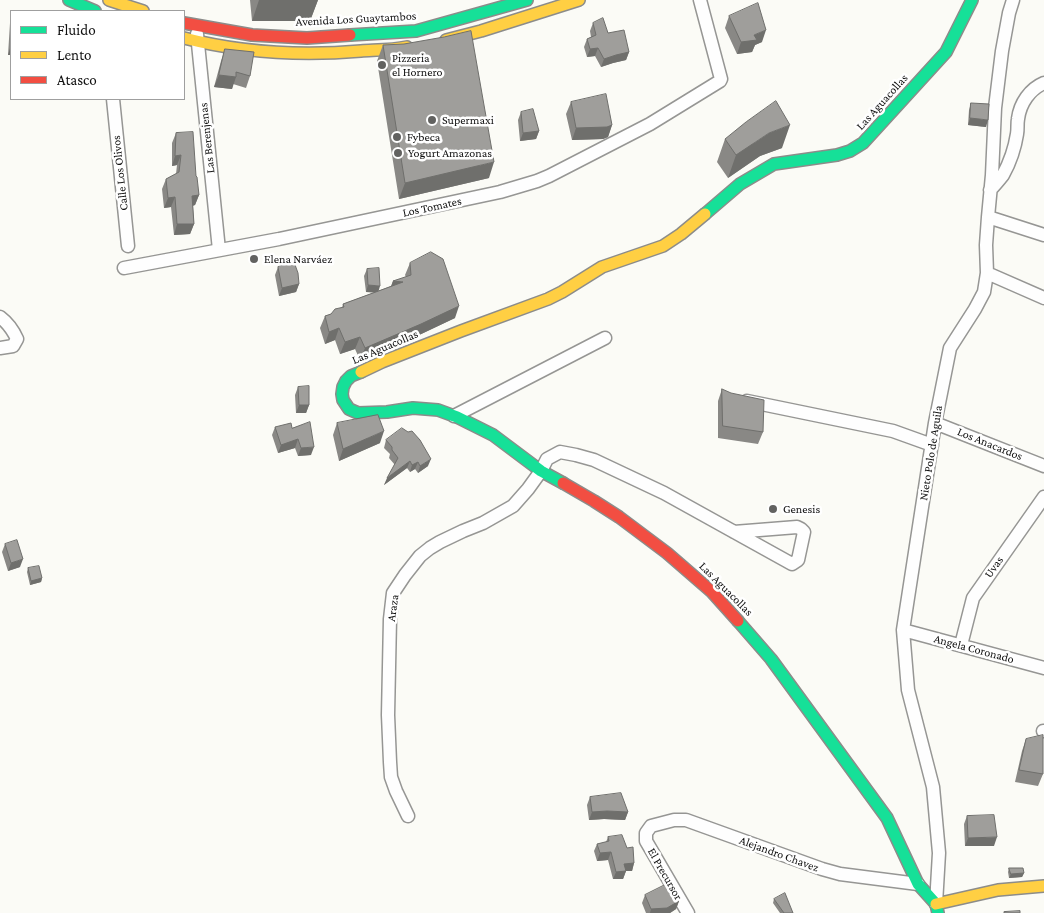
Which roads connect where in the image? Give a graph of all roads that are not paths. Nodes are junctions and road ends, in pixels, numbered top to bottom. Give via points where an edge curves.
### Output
1 (68, 0) edge
2 (527, 0) edge
3 (700, 0) edge
4 (972, 0) edge
5 (1013, 0) edge
6 (574, 1) edge
7 (111, 3) edge
8 (93, 10) edge
9 (139, 10) edge
10 (190, 25) edge
11 (432, 35) junction
12 (185, 38) edge
13 (307, 38) junction
14 (197, 42) junction
15 (420, 45) edge
16 (309, 54) junction
17 (1044, 83) edge
18 (113, 100) edge
19 (990, 190) junction
20 (988, 217) junction
21 (1044, 235) edge
22 (128, 246) dead end
23 (219, 250) junction
24 (124, 268) dead end
25 (986, 273) junction
26 (1044, 298) edge
27 (0, 317) edge
28 (605, 338) dead end
29 (0, 348) edge
30 (738, 399) edge
31 (454, 416) junction
32 (935, 422) junction
33 (932, 445) junction
34 (1044, 466) edge
35 (541, 471) junction
36 (1044, 497) edge
37 (734, 532) junction
38 (903, 630) junction
39 (961, 645) junction
40 (1044, 668) edge
41 (408, 816) dead end
42 (646, 833) joint
43 (918, 884) junction
44 (1044, 886) edge
45 (937, 909) edge
46 (688, 913) edge

1 - 8 street
2 - 11 street, Avenida Los Guaytambos
3 - 23 street, Los Tomates via 721,79 718,83 576,163 536,181 500,192
4 - 31 street, Las Aguacollas via 946,52 863,143 850,151 774,164 740,184 663,246 602,267 548,299 382,362 351,376 343,387 344,404 358,413 425,408
5 - 19 street, Nieto Polo de Aguila via 995,108
6 - 11 street, Avenida Los Guaytambos via 481,31
7 - 9 street
10 - 13 street, Avenida Los Guaytambos via 252,35
10 - 14 street, Las Berenjenas
11 - 13 street, Avenida Los Guaytambos via 416,31
12 - 14 street
13 - 16 street
14 - 16 street
14 - 23 street, Las Berenjenas
15 - 16 street
17 - 19 street via 1034,88 1022,105 1008,165
18 - 22 street, Calle Los Olivos
19 - 20 street, Nieto Polo de Aguila
20 - 21 street
20 - 25 street, Nieto Polo de Aguila
23 - 24 street, Los Tomates
25 - 26 street
25 - 32 street, Nieto Polo de Aguila via 984,292 950,348
27 - 29 street via 17,340 14,346
28 - 31 street
30 - 33 street via 892,431
31 - 35 street, Las Aguacollas via 493,436
32 - 33 street, Nieto Polo de Aguila
32 - 34 street, Los Anacardos
33 - 38 street, Nieto Polo de Aguila
35 - 37 street, Araza via 547,458 560,452 594,460 664,493
35 - 41 street, Araza via 513,506 440,542 420,556 393,593 388,706 391,777
35 - 43 street, Las Aguacollas via 620,517 690,572 732,614 771,659 887,818
36 - 39 street, Uvas via 973,598
37 - 37 street, Araza via 796,527 804,532 798,560 792,564
38 - 39 street, Angela Coronado
38 - 45 street, Nieto Polo de Aguila via 908,690 933,787 939,852
39 - 40 street, Angela Coronado
42 - 43 street, Alejandro Chavez via 651,826 686,820 840,874
42 - 46 street, El Precursor via 646,841
43 - 45 street, Las Aguacollas
44 - 45 street via 998,890

